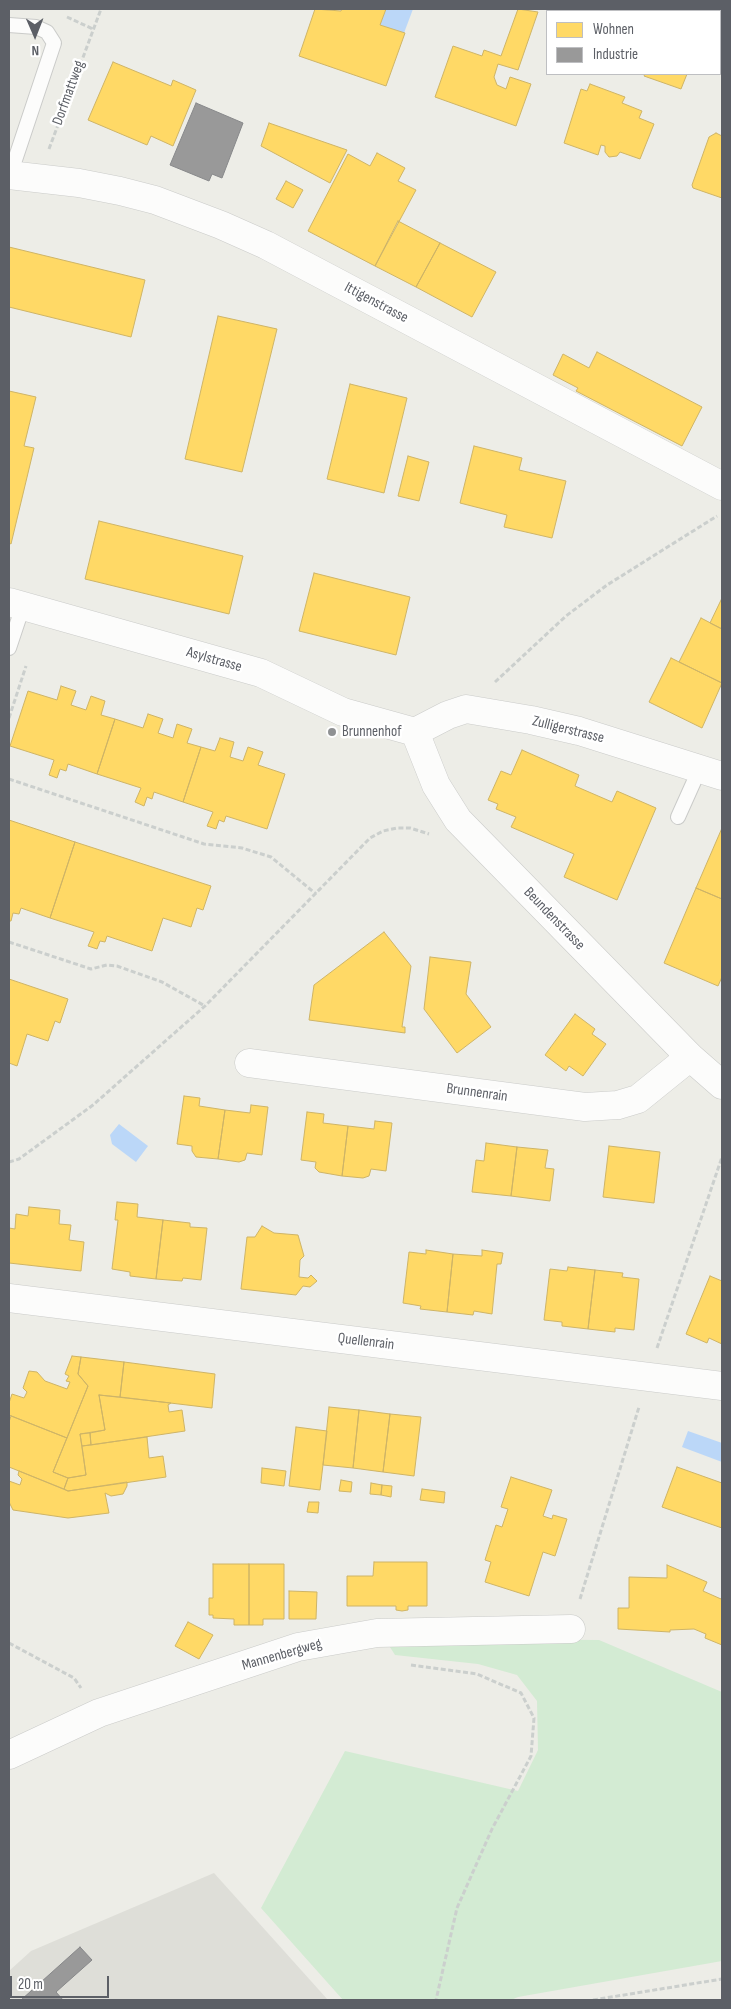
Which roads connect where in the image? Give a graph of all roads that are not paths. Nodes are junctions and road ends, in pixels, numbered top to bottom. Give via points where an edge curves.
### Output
1 (9, 26) edge
2 (10, 175) edge
3 (722, 486) edge
4 (16, 604) edge
5 (9, 648) edge
6 (415, 732) junction
7 (711, 772) edge
8 (678, 817) dead end
9 (690, 1057) junction
10 (249, 1063) dead end
11 (722, 1085) edge
12 (9, 1300) edge
13 (722, 1386) edge
14 (571, 1629) dead end
15 (9, 1755) edge

1 - 2 lane via 36,27 47,32 54,43
2 - 3 street, Ittigenstrasse via 79,183 155,200 266,245
4 - 5 lane
4 - 6 street, Asylstrasse via 261,673 343,712
6 - 7 street, Zulligerstrasse via 466,709 578,731
6 - 9 street, Beundenstrasse via 436,785 458,820
7 - 8 lane
9 - 10 street, Brunnenrain via 638,1099 618,1106 586,1107
9 - 11 street, Beundenstrasse
12 - 13 street, Quellenrain
14 - 15 street, Mannenbergweg via 377,1633 298,1647 99,1713

